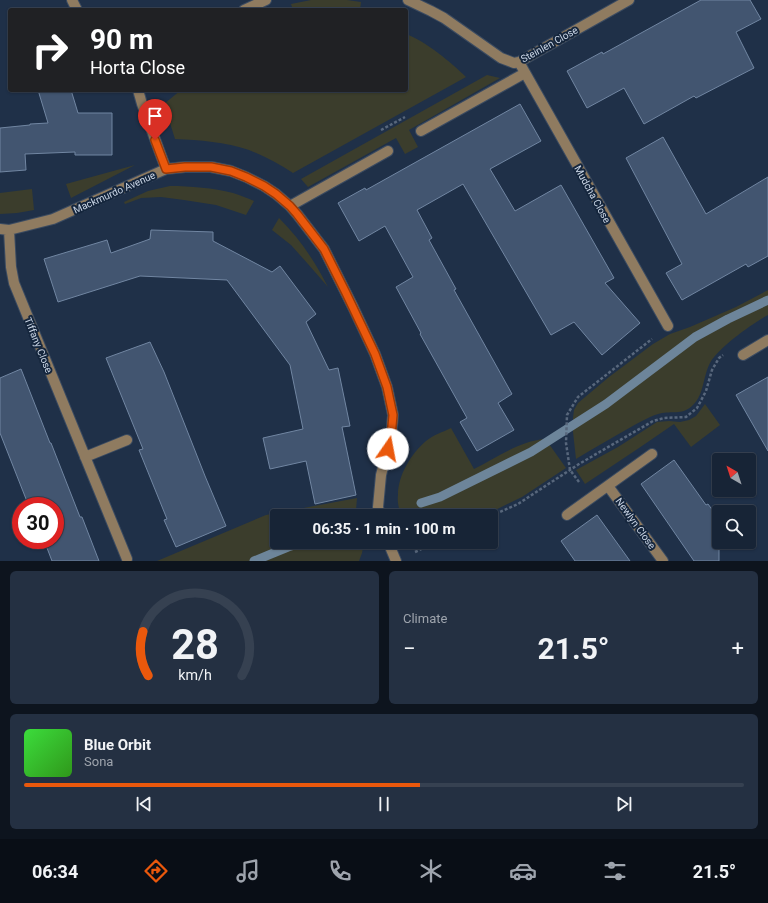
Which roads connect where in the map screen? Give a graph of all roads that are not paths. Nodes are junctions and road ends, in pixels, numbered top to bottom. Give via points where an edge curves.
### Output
1 (266, 0) edge
2 (408, 0) edge
3 (629, 0) edge
4 (248, 8) edge
5 (519, 62) junction
6 (525, 73) junction
7 (139, 92) edge
8 (422, 131) dead end
9 (388, 151) dead end
10 (166, 169) junction
11 (290, 206) junction
12 (4, 230) edge
13 (668, 326) road end
14 (768, 340) edge
15 (743, 355) dead end
16 (127, 440) dead end
17 (652, 454) dead end
18 (85, 457) junction
19 (608, 486) junction
20 (378, 509) edge
21 (567, 515) dead end
22 (391, 549) edge
23 (127, 559) dead end
24 (396, 561) edge
25 (663, 561) edge

1 - 4 street
2 - 5 street, Steinlen Close via 444,18 501,58 514,63
3 - 5 street, Steinlen Close
5 - 6 street, Mudcha Close
6 - 8 street
6 - 13 street, Mudcha Close
7 - 10 street
9 - 11 street
10 - 11 street, Mackmurdo Avenue via 211,167 231,171 264,186
10 - 12 street, Mackmurdo Avenue via 53,219
11 - 20 street, Mackmurdo Avenue via 324,249 375,354 387,387 393,415 391,437 381,475
12 - 18 street, Tiffany Close via 14,283
14 - 15 street
16 - 18 street
17 - 19 street
18 - 23 street, Tiffany Close
19 - 21 street
19 - 25 street, Newlyn Close
22 - 24 street

